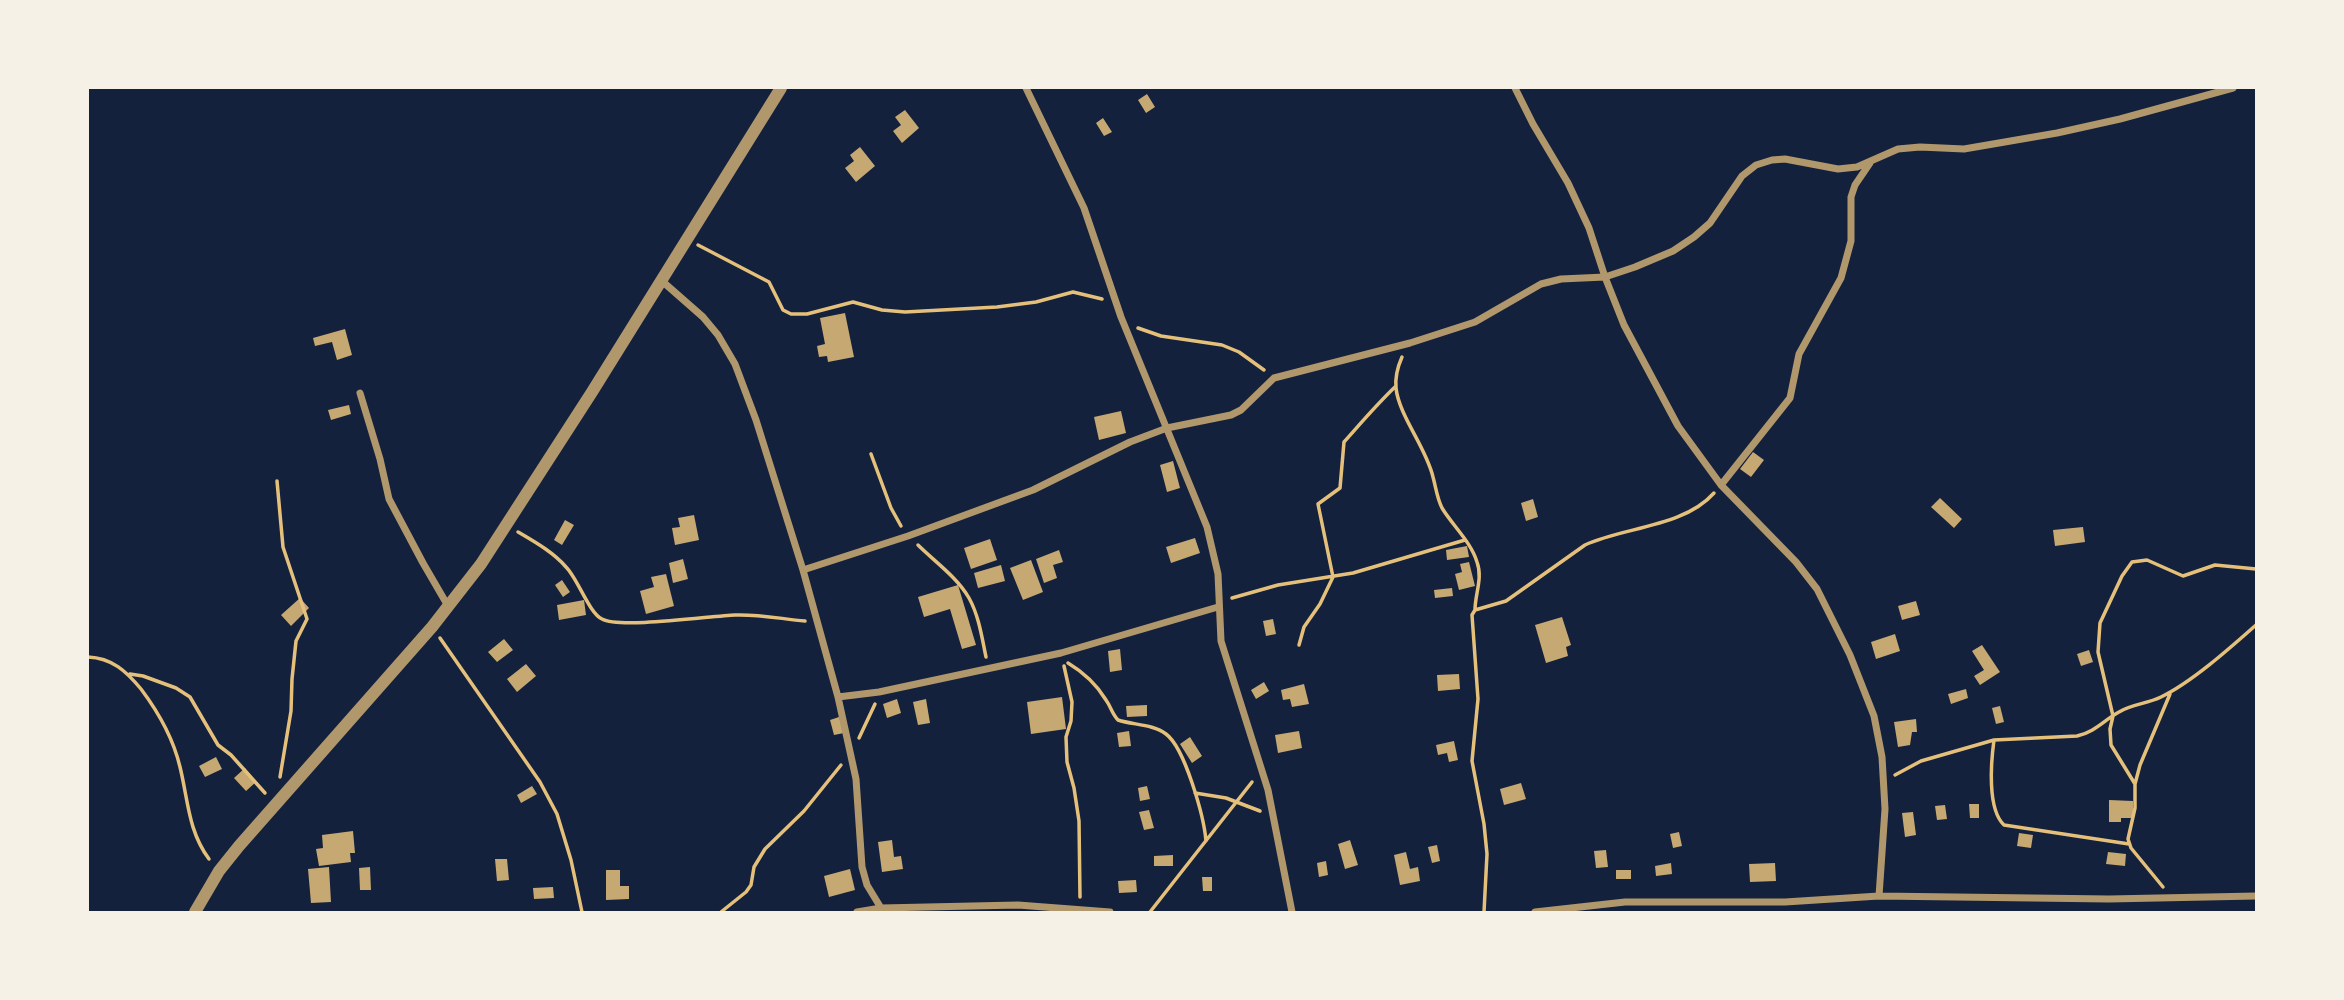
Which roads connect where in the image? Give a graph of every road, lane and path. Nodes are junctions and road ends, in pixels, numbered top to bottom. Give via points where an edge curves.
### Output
1 (782, 88) edge
2 (1026, 88) edge
3 (1515, 88) edge
4 (2233, 88) edge
5 (1870, 163) junction
6 (687, 239) junction
7 (1605, 277) junction
8 (662, 281) junction
9 (1117, 305) junction
10 (1121, 317) junction
11 (1410, 342) junction
12 (1275, 378) junction
13 (1395, 386) junction
14 (360, 393) dead end
15 (1167, 428) junction
16 (871, 454) dead end
17 (277, 481) dead end
18 (1721, 485) junction
19 (506, 525) junction
20 (908, 536) junction
21 (1465, 540) junction
22 (2256, 569) edge
23 (803, 570) junction
24 (1333, 577) junction
25 (448, 606) junction
26 (1218, 607) junction
27 (1475, 610) junction
28 (818, 622) junction
29 (2256, 625) edge
30 (432, 627) junction
31 (1299, 645) dead end
32 (88, 657) edge
33 (989, 669) junction
34 (128, 673) junction
35 (879, 692) junction
36 (2171, 692) junction
37 (838, 697) junction
38 (2113, 716) junction
39 (1994, 740) junction
40 (851, 752) junction
41 (1262, 769) junction
42 (1884, 780) junction
43 (2135, 784) junction
44 (1195, 793) junction
45 (280, 801) junction
46 (1236, 801) junction
47 (1275, 817) junction
48 (1206, 841) junction
49 (2129, 844) junction
50 (219, 871) junction
51 (1879, 896) junction
52 (2256, 896) edge
53 (2172, 897) junction
54 (1785, 902) junction
55 (881, 908) junction
56 (929, 910) edge
57 (1080, 910) junction
58 (195, 912) edge
59 (582, 912) edge
60 (721, 912) edge
61 (857, 912) edge
62 (1111, 912) edge
63 (1150, 912) edge
64 (1292, 912) edge
65 (1484, 912) edge
66 (1535, 912) edge
67 (1784, 912) edge

1 - 6 street
2 - 9 street via 1084,208
3 - 7 street via 1573,194
4 - 5 street via 2057,133 1964,149 1898,149
5 - 7 street via 1838,169 1785,159 1756,165 1694,237 1673,251
5 - 18 street via 1851,197 1851,241 1841,278 1799,354 1790,398
6 - 8 street
6 - 9 path via 769,282 783,310 791,314 853,302 905,312 997,307 1073,292
7 - 11 street via 1541,284 1475,322
7 - 18 street via 1624,325 1678,426
8 - 19 street
8 - 23 street via 703,317 735,364
9 - 10 street
10 - 12 path via 1161,335 1222,345
10 - 15 street
11 - 12 street
11 - 13 path
12 - 15 street via 1231,415
13 - 21 path via 1426,453 1441,506
13 - 24 path via 1344,442 1340,488 1318,504
14 - 25 street via 389,499
15 - 20 street via 1033,490
15 - 26 street via 1207,527 1217,574
16 - 20 path via 891,508
17 - 45 path via 283,547 307,619 296,641
18 - 27 path via 1688,511 1585,545 1506,601
18 - 42 street via 1817,589 1874,716
19 - 25 street
19 - 28 path via 566,567 602,620 738,615
20 - 23 street
20 - 33 path via 969,598
21 - 24 path
21 - 27 path via 1479,565
22 - 38 path via 2215,565 2183,576 2147,560 2132,562 2104,613 2098,637
23 - 28 street
24 - 26 path via 1242,593
24 - 31 path via 1304,627
25 - 30 street
26 - 33 street
26 - 41 street via 1224,651
27 - 65 path via 1478,699 1472,761 1487,854
28 - 37 street
29 - 36 path
30 - 45 street
30 - 59 path via 540,782 557,814
32 - 34 path via 101,657
33 - 35 street
34 - 45 path via 190,696 218,745
34 - 50 path via 166,727 193,830
35 - 37 street
35 - 40 path
36 - 38 path
36 - 43 path
37 - 40 street
38 - 39 path via 2090,733 2077,736
38 - 43 path via 2111,745
39 - 42 path via 1921,761
39 - 49 path via 1990,771 1996,814 2004,825
40 - 55 street via 862,867
40 - 60 path via 804,811 765,849 746,892
41 - 46 path
41 - 47 street
42 - 51 street
43 - 49 path
44 - 46 path
44 - 48 path
44 - 57 path via 1167,734 1118,720 1089,679 1062,658 1072,702 1066,737 1079,821
45 - 50 street
46 - 47 path
46 - 48 path
47 - 64 street
48 - 63 path
49 - 53 path
50 - 58 street
51 - 53 street
51 - 54 street
52 - 53 street
54 - 66 street via 1625,902
54 - 67 street
55 - 56 street
55 - 61 street
56 - 57 street via 1018,905
57 - 62 street

